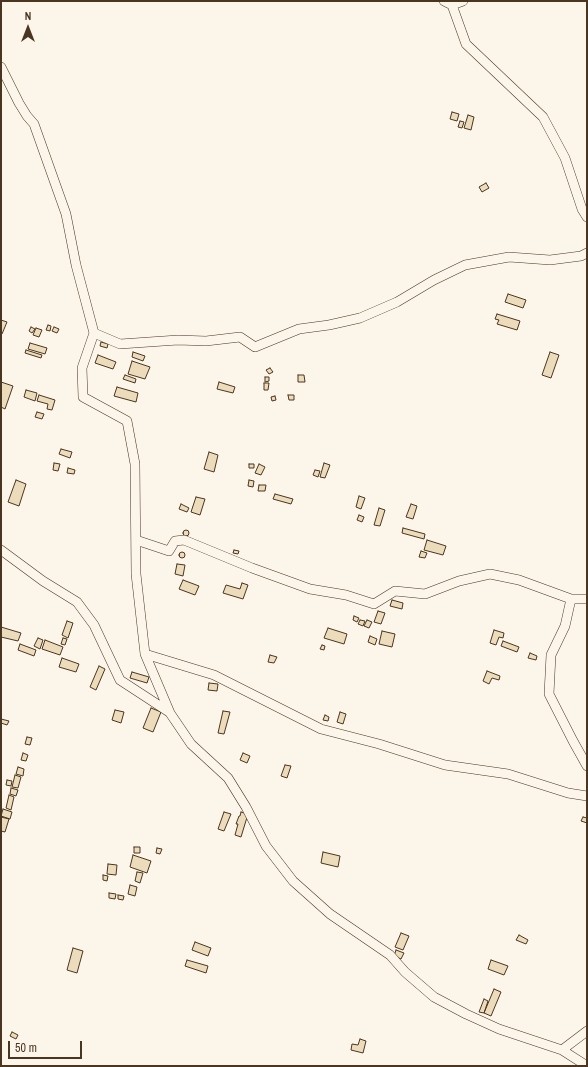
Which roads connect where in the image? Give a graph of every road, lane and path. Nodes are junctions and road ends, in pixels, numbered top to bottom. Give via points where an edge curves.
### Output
1 (463, 1) edge
2 (448, 3) edge
3 (1, 67) edge
4 (587, 217) edge
5 (587, 253) edge
6 (94, 333) junction
7 (136, 540) junction
8 (1, 550) edge
9 (571, 599) junction
10 (587, 599) edge
11 (145, 654) junction
12 (170, 713) junction
13 (587, 766) edge
14 (587, 796) edge
15 (587, 1031) edge
16 (562, 1050) junction
17 (587, 1066) edge

1 - 2 street
2 - 4 street via 466,44 543,117 565,158
3 - 6 street via 26,116 34,124 66,214
5 - 6 street via 550,260 510,257 465,265 397,302 360,318 299,329 255,347 240,336 206,341 120,344
6 - 7 street via 82,368 83,397 126,421 135,464
7 - 9 street via 169,551 175,541 184,540 310,589 346,595 374,604 395,591 425,594 459,581 490,574 519,580
7 - 11 street via 136,574
8 - 12 street via 77,602 94,626 120,680
9 - 10 street
9 - 13 street via 565,626 551,655 549,694
11 - 12 street
11 - 14 street via 214,675 320,729 446,765 508,774 568,793
12 - 16 street via 191,744 228,778 266,846 293,881 330,914 390,955 434,997 499,1029
15 - 16 street
16 - 17 street

